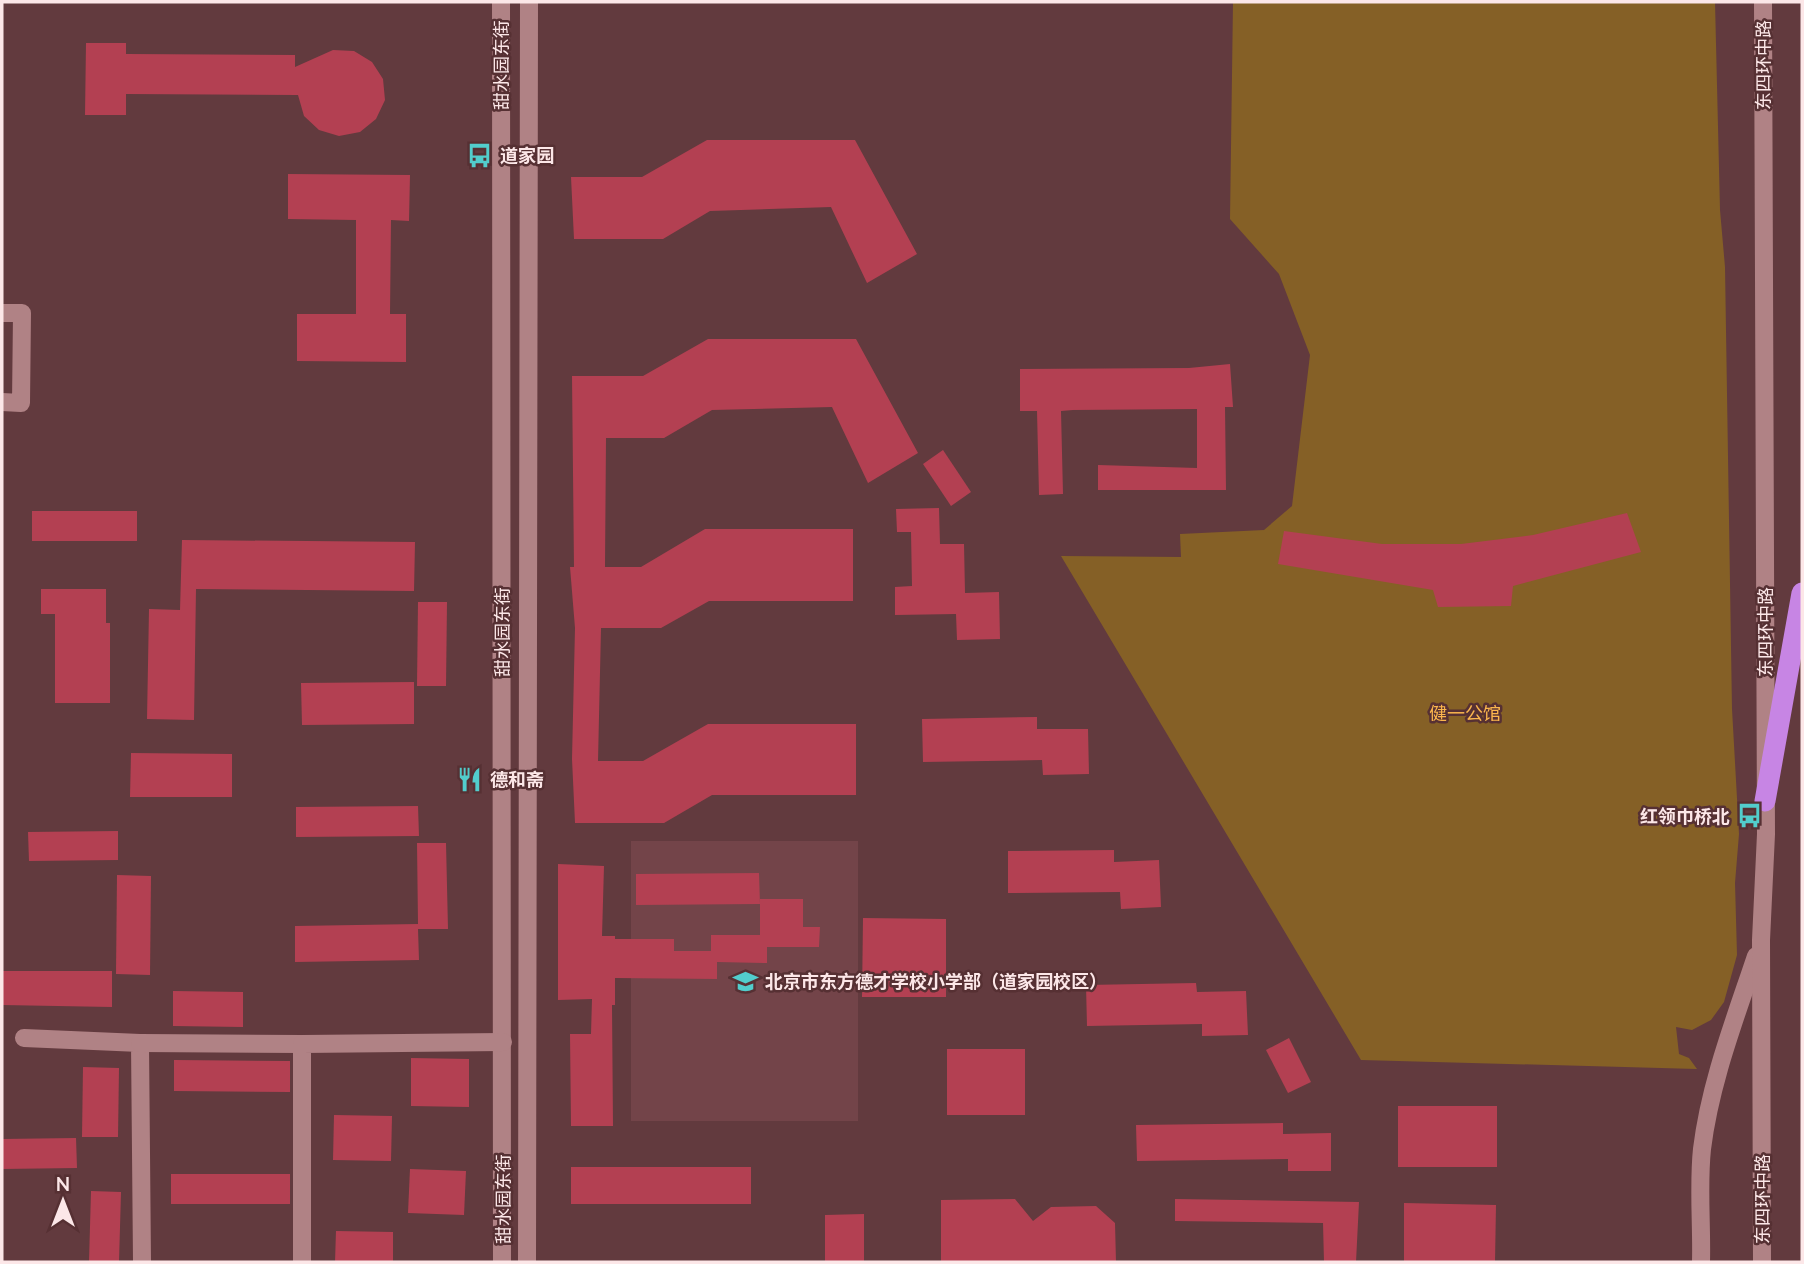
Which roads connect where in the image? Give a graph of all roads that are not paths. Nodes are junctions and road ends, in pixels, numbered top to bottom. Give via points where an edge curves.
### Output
1 (501, 2) edge
2 (529, 2) edge
3 (1763, 2) edge
4 (2, 313) edge
5 (2, 402) edge
6 (1802, 593) edge
7 (1765, 801) junction
8 (1761, 940) junction
9 (24, 1038) dead end
10 (503, 1041) junction
11 (140, 1043) junction
12 (302, 1044) junction
13 (142, 1262) edge
14 (302, 1262) edge
15 (502, 1262) edge
16 (527, 1262) edge
17 (1702, 1262) edge
18 (1762, 1262) edge

1 - 10 street, 甜水园东街
2 - 16 street, 甜水园东街
3 - 7 street, 东四环中路
4 - 5 street via 22,313 21,403
6 - 7 highway
7 - 8 street, 东四环中路
8 - 17 street via 1714,1084 1707,1120 1702,1151
8 - 18 street, 东四环中路
9 - 11 street
10 - 12 street
10 - 15 street, 甜水园东街
11 - 12 street
11 - 13 street
12 - 14 street

